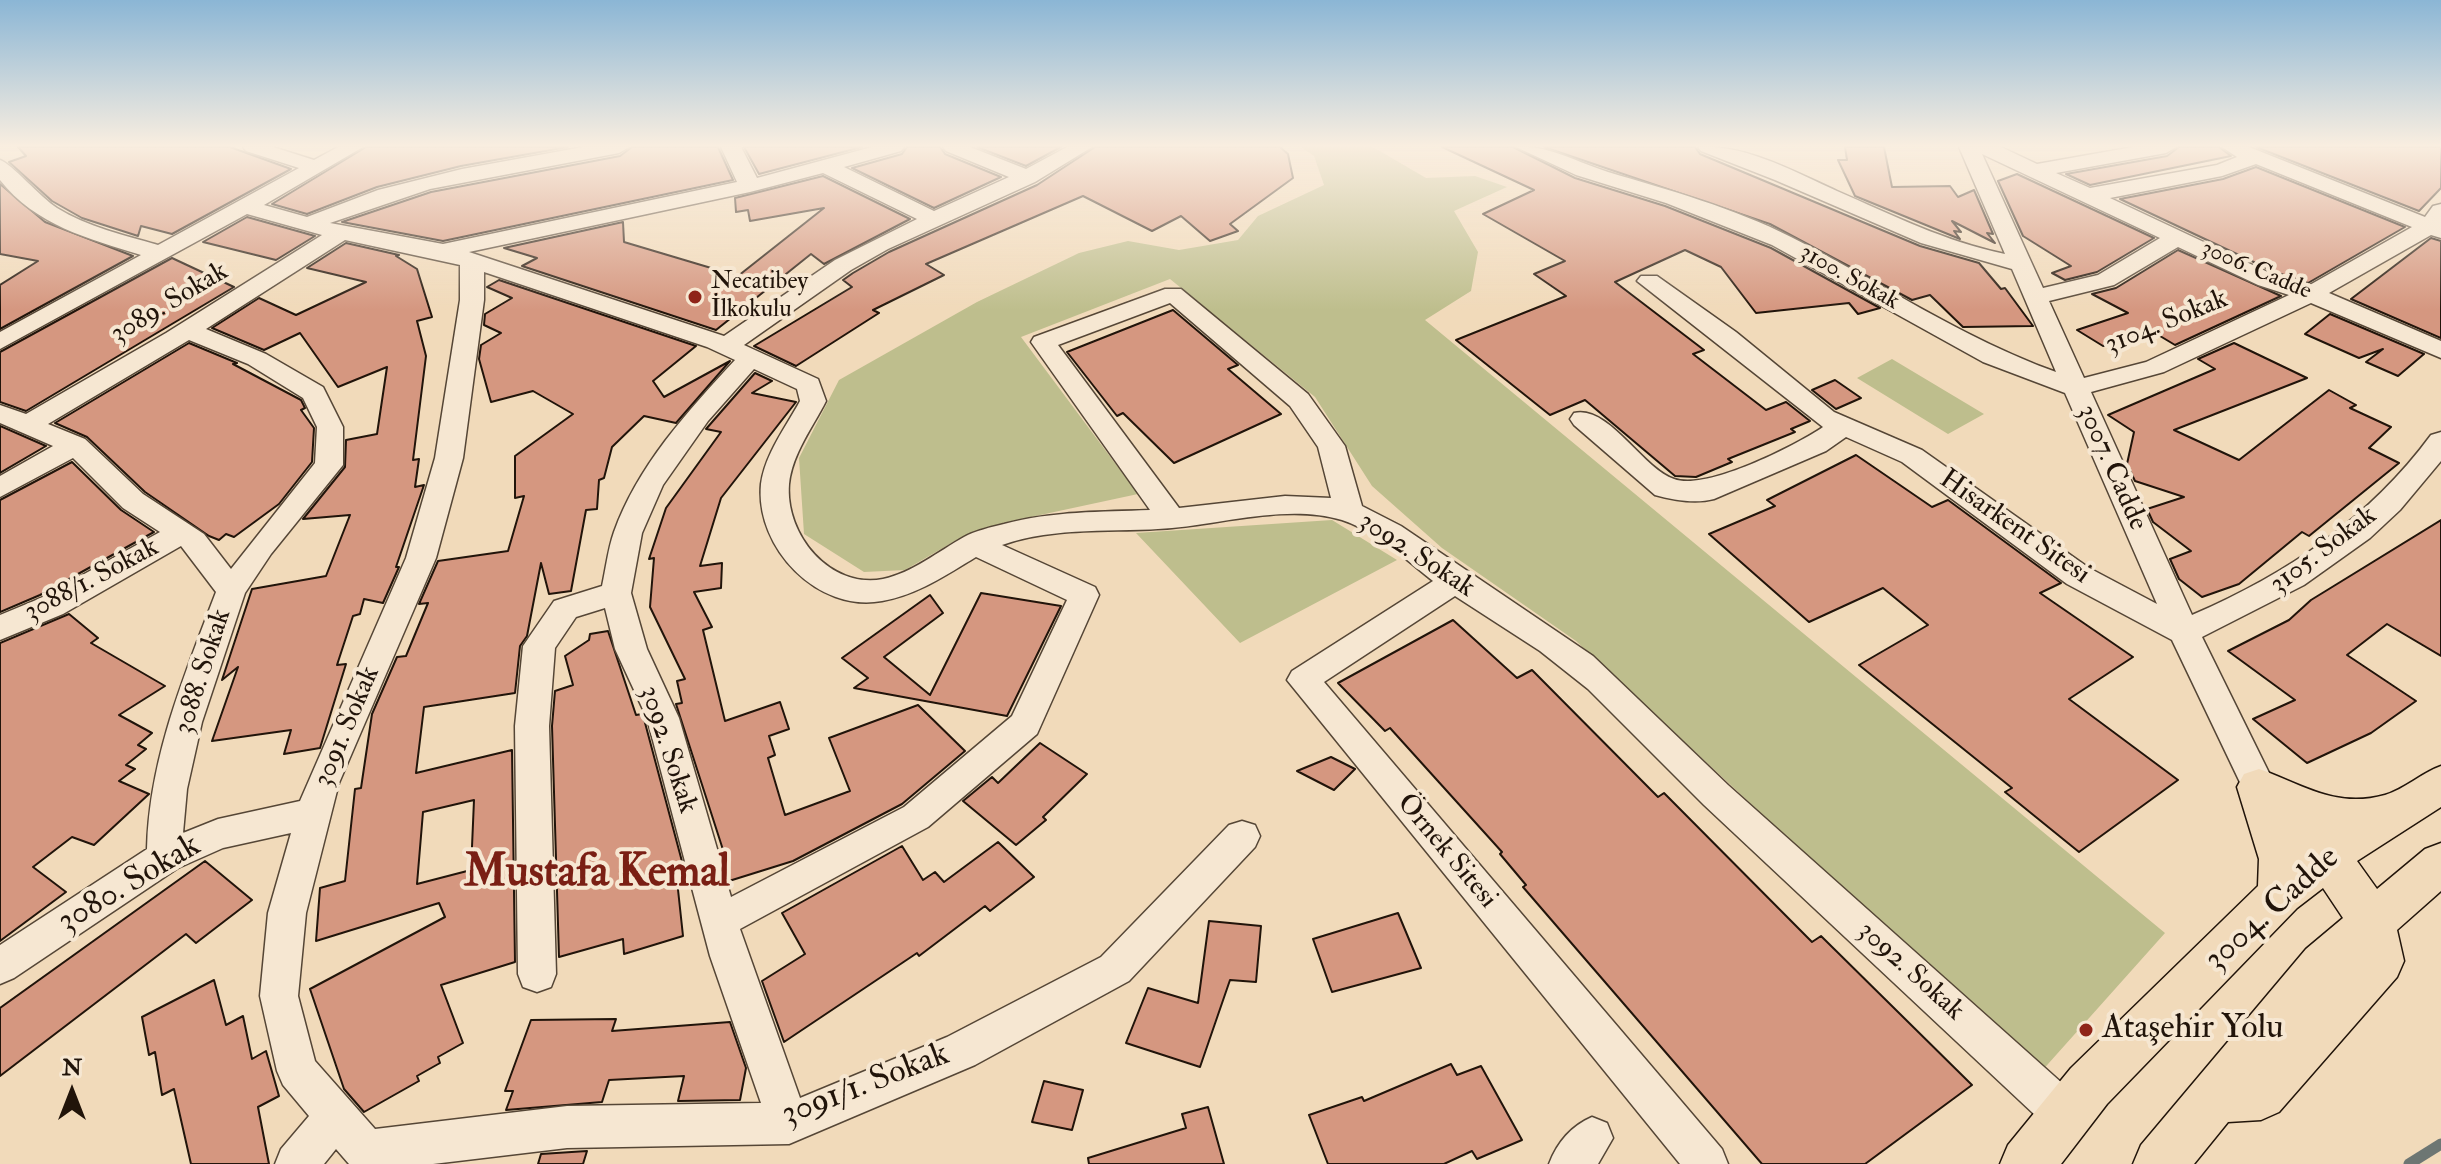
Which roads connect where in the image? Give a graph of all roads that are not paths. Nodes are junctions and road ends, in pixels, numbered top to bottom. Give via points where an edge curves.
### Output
1 (33, 201) edge
2 (255, 201) edge
3 (360, 201) edge
4 (686, 201) edge
5 (905, 201) edge
6 (976, 201) edge
7 (1682, 201) edge
8 (1840, 201) edge
9 (1993, 201) edge
10 (2103, 201) edge
11 (2377, 201) edge
12 (245, 207) junction
13 (934, 221) junction
14 (311, 223) junction
15 (2437, 223) edge
16 (341, 233) junction
17 (2178, 237) junction
18 (160, 253) junction
19 (457, 256) junction
20 (2020, 264) junction
21 (1649, 281) dead end
22 (2310, 294) junction
23 (2035, 297) junction
24 (187, 330) junction
25 (0, 342) edge
26 (2441, 350) edge
27 (737, 353) junction
28 (2076, 388) junction
29 (0, 413) edge
30 (1583, 419) dead end
31 (28, 424) junction
32 (1844, 426) junction
33 (2441, 441) edge
34 (75, 445) junction
35 (0, 488) edge
36 (1349, 512) junction
37 (1171, 518) junction
38 (182, 533) junction
39 (974, 544) junction
40 (1455, 581) junction
41 (231, 591) junction
42 (616, 593) junction
43 (0, 628) edge
44 (2184, 632) junction
45 (2441, 784) edge
46 (2259, 787) junction
47 (2399, 810) junction
48 (314, 813) junction
49 (1242, 836) dead end
50 (165, 857) junction
51 (2430, 870) edge
52 (2328, 886) junction
53 (719, 922) junction
54 (0, 966) edge
55 (537, 974) dead end
56 (2066, 1115) junction
57 (336, 1117) junction
58 (789, 1123) junction
59 (376, 1158) edge
60 (296, 1164) edge
61 (1707, 1164) edge
62 (2027, 1164) edge
63 (2160, 1164) edge

1 - 18 street via 62,223
2 - 12 street
3 - 14 street
4 - 19 street
5 - 13 street
6 - 13 street
7 - 28 street, 3100. Sokak via 1780,240 1992,357
8 - 20 street via 1887,223
9 - 20 street, 3007. Cadde
10 - 17 street, 3006. Cadde
11 - 15 street
12 - 14 street, 3092. Sokak
12 - 18 street
13 - 27 street via 843,265
14 - 16 street, 3092. Sokak
15 - 22 street, 3104. Sokak
16 - 19 street, 3092. Sokak
16 - 24 street, 3089. Sokak
17 - 22 street, 3006. Cadde via 2266,280
17 - 23 street via 2106,280
18 - 25 street
19 - 27 street, 3092. Sokak
19 - 48 street, 3091. Sokak via 472,300 449,458 421,558 322,783
20 - 23 street, 3007. Cadde
21 - 32 street, Hisarkent Sitesi via 1825,418
22 - 26 street, 3006. Cadde
22 - 28 street, 3104. Sokak via 2155,367
23 - 28 street, 3007. Cadde
24 - 31 street, 3089. Sokak
24 - 41 street via 257,359 314,393 330,427 329,465
27 - 39 street, 3092. Sokak via 809,385 813,401 781,461 775,487 788,538 821,577 848,591 891,588
27 - 42 street, 3092. Sokak via 650,483 628,533
28 - 44 street, 3007. Cadde
29 - 31 street, 3088. Sokak
30 - 32 street via 1665,488 1704,492 1816,445
31 - 34 street, 3088. Sokak
32 - 44 street, Hisarkent Sitesi via 1912,456 2078,576
33 - 44 street, 3105. Sokak via 2419,475 2335,550 2251,604
34 - 35 street
34 - 38 street, 3088. Sokak via 133,501
36 - 37 street, 3092. Sokak via 1281,507
36 - 37 street via 1331,446 1299,400 1173,294 1043,342
36 - 40 street, 3092. Sokak
37 - 39 street, 3092. Sokak via 1081,521 1004,533
38 - 41 street, 3088. Sokak via 194,541
38 - 43 street, 3088/1. Sokak via 52,606
39 - 53 street via 1084,595 1025,725 916,817
40 - 56 street, 3092. Sokak via 1582,665
40 - 61 street, Örnek Sitesi via 1303,680
41 - 50 street, 3088. Sokak via 188,711 163,817
42 - 53 street, 3092. Sokak via 631,649 663,718
42 - 55 street via 565,609 539,646 532,726
44 - 46 street, 3007. Cadde
45 - 47 main road, 3004. Cadde
46 - 47 main road via 2318,814 2373,816
46 - 52 main road via 2282,859
47 - 52 main road, 3004. Cadde
48 - 50 street, 3080. Sokak via 218,834
48 - 57 street, 3091. Sokak via 287,913 279,996 297,1071
49 - 58 street, 3091/1. Sokak via 1115,969 961,1051
50 - 54 street, 3080. Sokak
51 - 52 main road, 3004. Cadde
52 - 56 main road, 3004. Cadde via 2089,1086
52 - 63 main road via 2378,937 2380,961 2261,1094 2215,1097
53 - 58 street, 3092. Sokak
56 - 62 main road, 3004. Cadde
57 - 59 street, 3091. Sokak
57 - 60 street
58 - 59 street, 3091/1. Sokak via 567,1127

